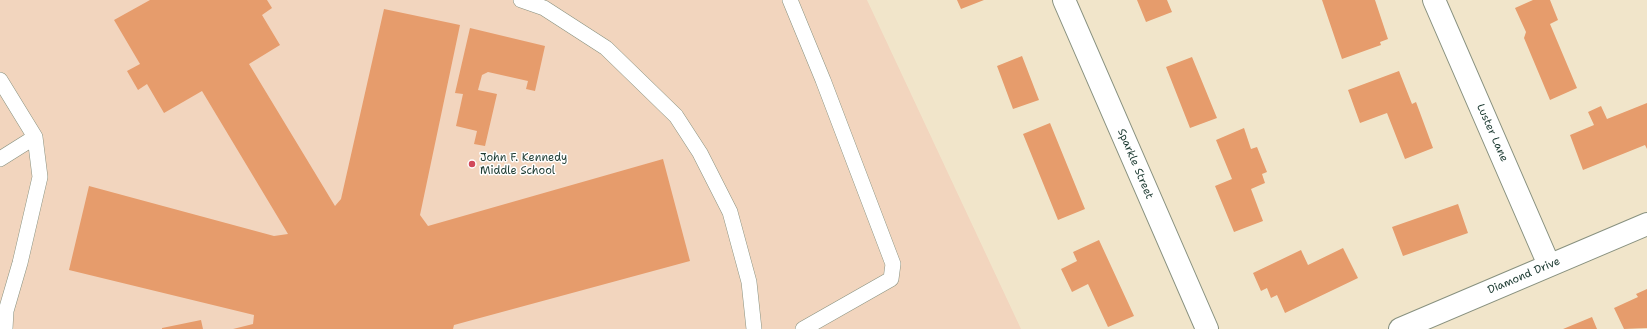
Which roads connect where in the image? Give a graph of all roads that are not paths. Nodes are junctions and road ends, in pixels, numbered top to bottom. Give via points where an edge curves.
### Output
1 (522, 0) edge
2 (790, 0) edge
3 (1064, 0) edge
4 (1434, 0) edge
5 (0, 80) edge
6 (35, 137) junction
7 (0, 159) edge
8 (1647, 224) edge
9 (1550, 265) junction
10 (5, 329) edge
11 (754, 329) edge
12 (803, 329) edge
13 (1207, 329) edge
14 (1400, 329) edge

1 - 11 lane via 544,8 606,48 676,116 700,153 730,212 749,282
2 - 12 lane via 893,264 891,279
3 - 13 street, Sparkle Street
4 - 9 street, Luster Lane
5 - 6 lane
6 - 7 lane
6 - 10 lane via 40,177 6,311
8 - 9 street, Diamond Drive
9 - 14 street, Diamond Drive

